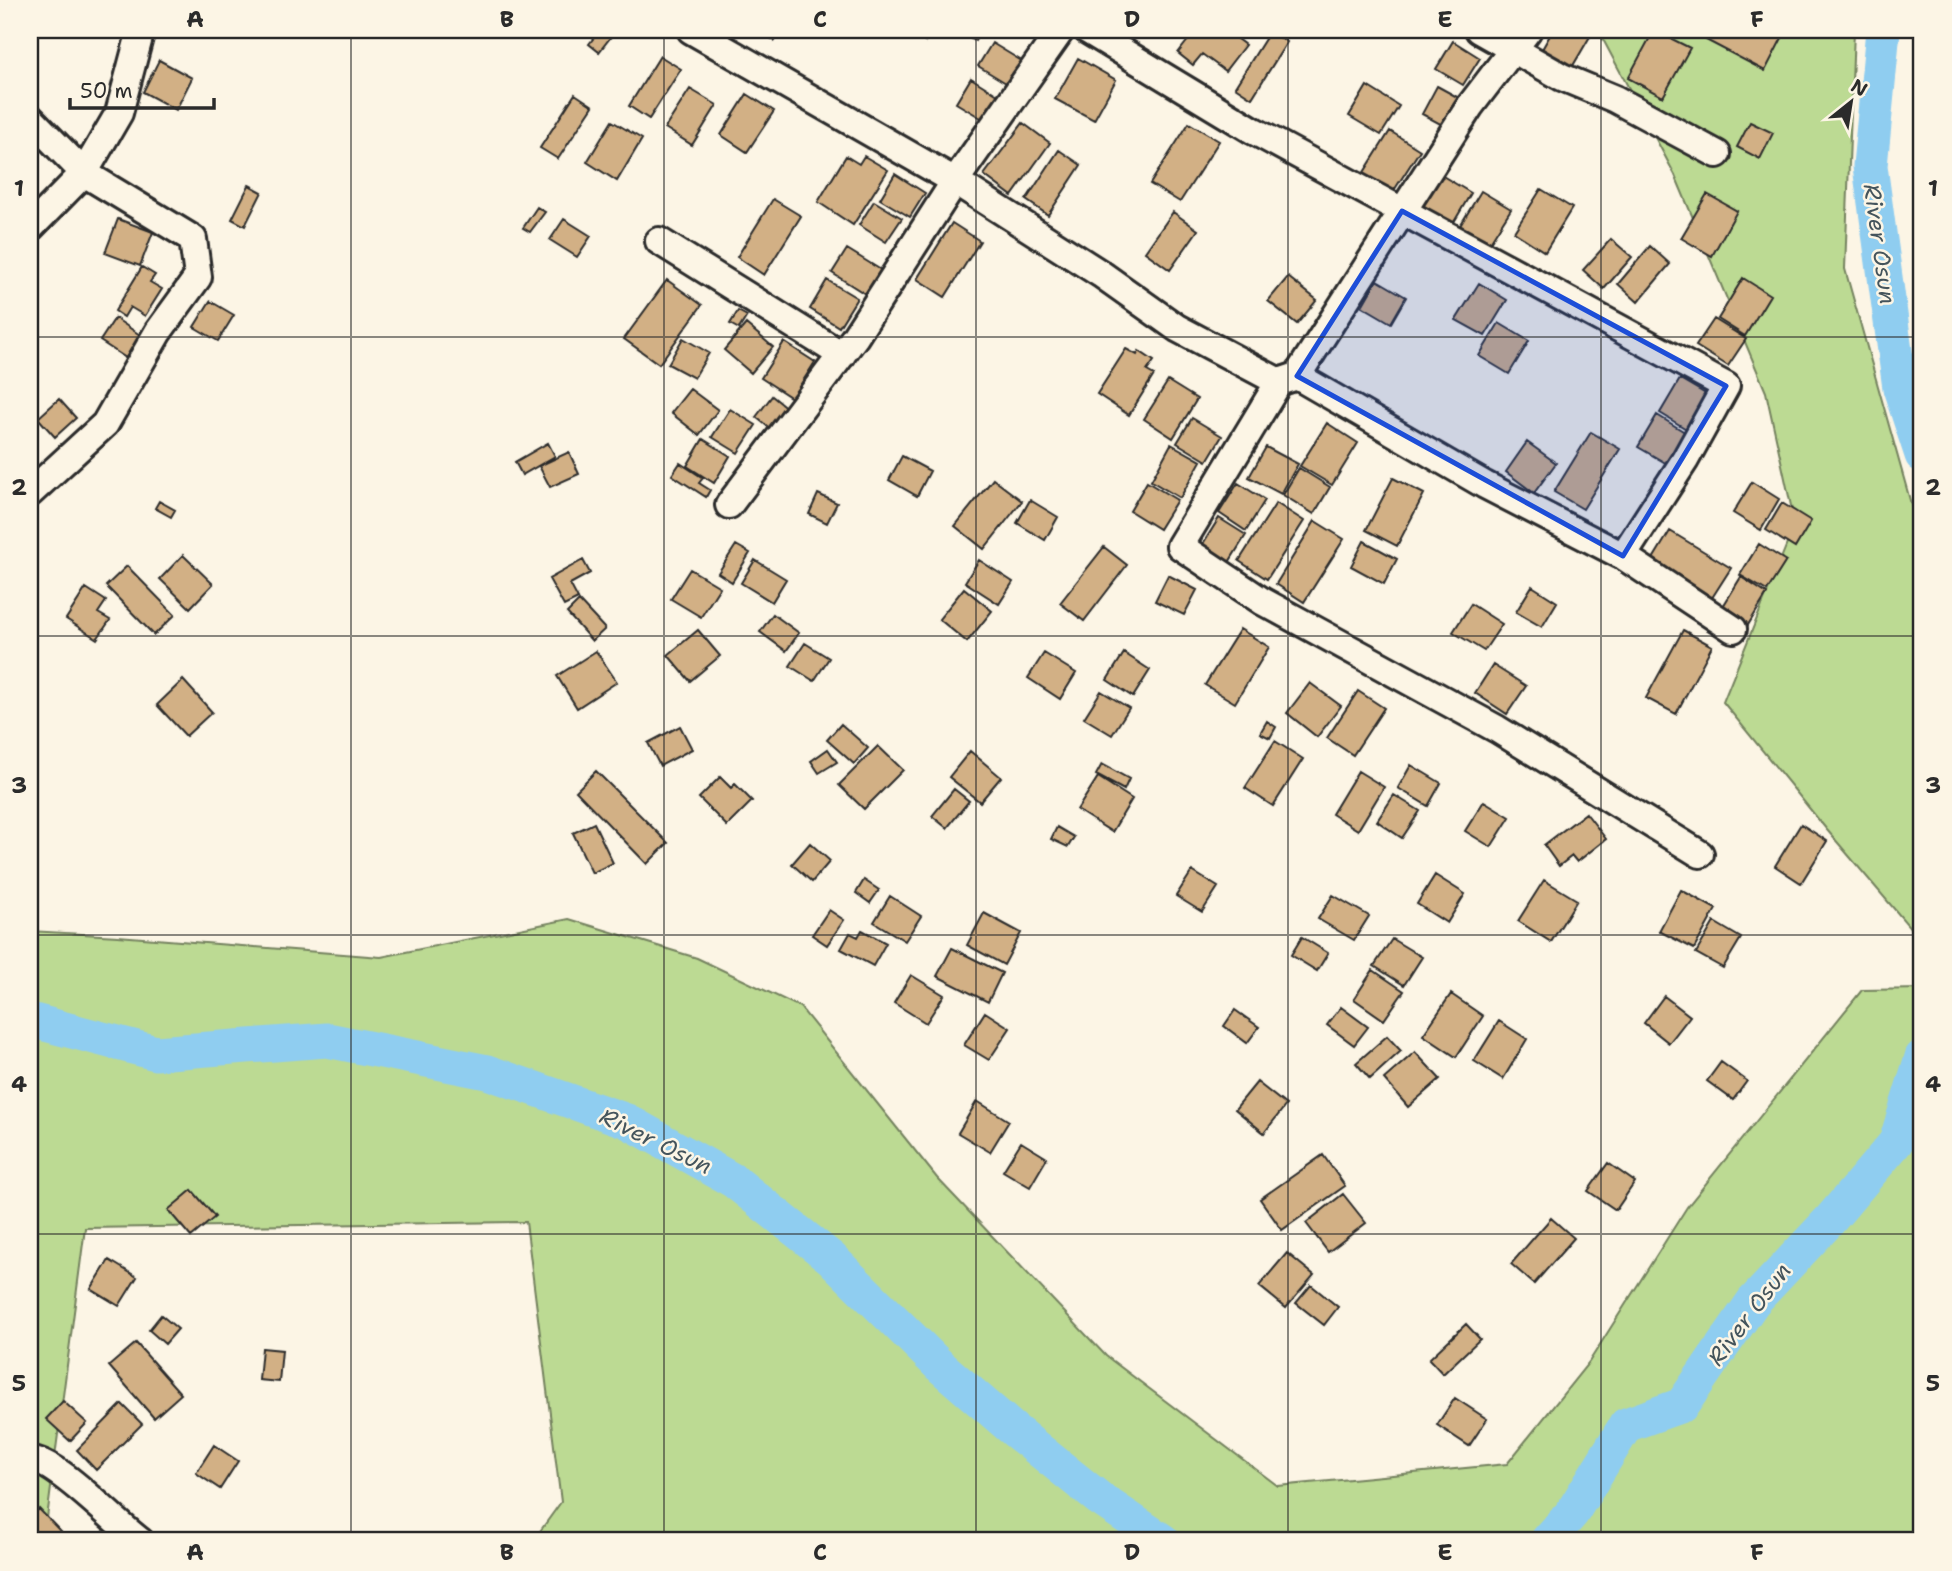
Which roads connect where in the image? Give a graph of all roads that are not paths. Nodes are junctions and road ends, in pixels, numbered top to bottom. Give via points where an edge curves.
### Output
1 (141, 30) edge
2 (691, 30) edge
3 (1061, 30) edge
4 (1087, 30) edge
5 (1479, 30) edge
6 (1520, 39) edge
7 (30, 118) edge
8 (1717, 154) dead end
9 (84, 173) junction
10 (955, 181) junction
11 (1402, 211) junction
12 (30, 228) edge
13 (659, 242) dead end
14 (842, 355) junction
15 (1288, 379) junction
16 (30, 493) edge
17 (729, 505) dead end
18 (1623, 556) junction
19 (1733, 629) dead end
20 (1700, 854) dead end
21 (30, 1460) edge
22 (140, 1541) edge

1 - 9 street via 118,113
2 - 10 street
3 - 10 street
4 - 11 street via 1254,131
5 - 6 street
6 - 8 street via 1562,77 1615,99
6 - 11 street
7 - 9 street
9 - 12 street
9 - 16 street via 194,239 198,277 158,332 105,424
10 - 14 street
10 - 15 street via 1177,328
11 - 15 street
11 - 18 street via 1726,386
13 - 14 street
14 - 17 street
15 - 18 street
15 - 20 street via 1180,546 1262,601 1497,729
18 - 19 street
21 - 22 street via 57,1471

